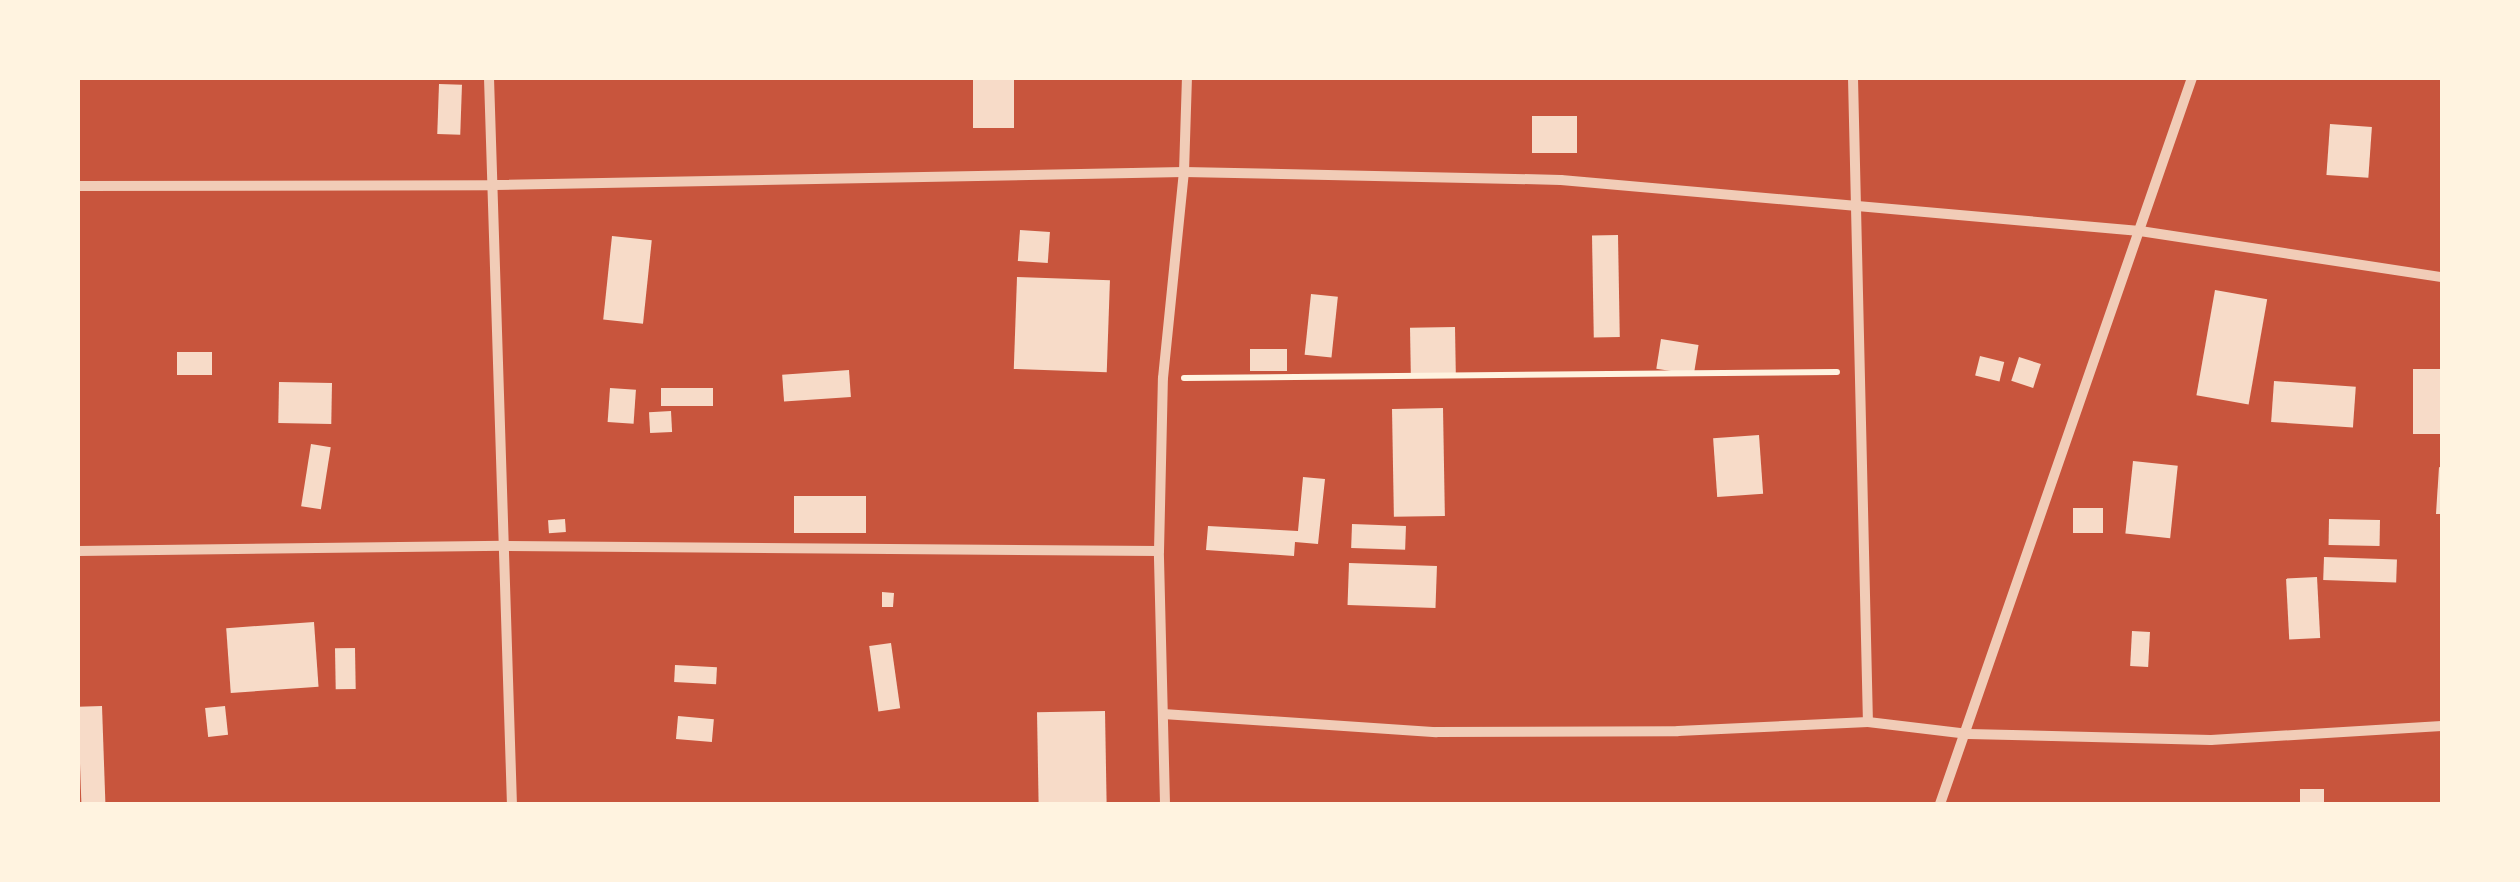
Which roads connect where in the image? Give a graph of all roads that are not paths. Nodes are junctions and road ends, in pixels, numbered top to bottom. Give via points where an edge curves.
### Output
1 (489, 78) edge
2 (1187, 78) edge
3 (1853, 78) edge
4 (2192, 78) edge
5 (1184, 172) junction
6 (495, 184) junction
7 (78, 186) edge
8 (1854, 203) junction
9 (2140, 231) junction
10 (2442, 276) edge
11 (505, 546) junction
12 (78, 551) edge
13 (1160, 551) junction
14 (1164, 714) junction
15 (1868, 722) junction
16 (2442, 726) edge
17 (1968, 734) junction
18 (512, 804) edge
19 (1165, 804) edge
20 (1940, 804) edge

1 - 6 street
2 - 5 street
3 - 8 street
4 - 9 street
5 - 6 street
5 - 8 street via 1561,180
5 - 13 street via 1163,378
6 - 7 street
6 - 11 street
8 - 9 street
8 - 15 street
9 - 10 street
9 - 17 street
11 - 12 street
11 - 13 street
11 - 18 street
13 - 14 street
14 - 15 street via 1436,732 1678,732
14 - 19 street
15 - 17 street
16 - 17 street via 2211,740
17 - 20 street

